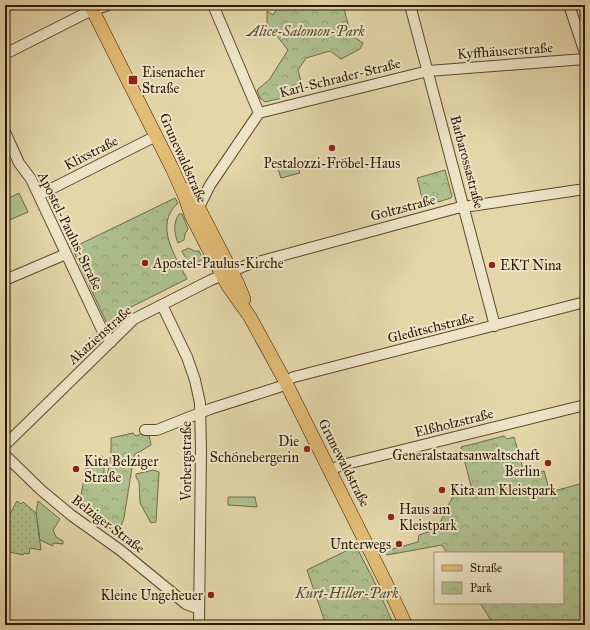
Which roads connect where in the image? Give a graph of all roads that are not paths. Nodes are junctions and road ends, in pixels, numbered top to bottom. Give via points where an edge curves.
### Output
1 (213, 5) edge
2 (410, 5) edge
3 (569, 5) edge
4 (98, 7) edge
5 (585, 53) edge
6 (5, 54) edge
7 (585, 59) edge
8 (428, 71) junction
9 (259, 113) junction
10 (5, 132) edge
11 (156, 136) junction
12 (187, 185) junction
13 (210, 185) junction
14 (585, 188) edge
15 (39, 195) junction
16 (198, 207) junction
17 (464, 207) junction
18 (207, 236) junction
19 (66, 254) junction
20 (226, 272) junction
21 (5, 280) edge
22 (585, 302) edge
23 (162, 305) junction
24 (495, 326) junction
25 (111, 342) junction
26 (286, 382) junction
27 (585, 405) edge
28 (200, 412) junction
29 (145, 430) dead end
30 (5, 445) edge
31 (5, 455) edge
32 (330, 470) junction
33 (199, 609) junction
34 (199, 625) edge
35 (406, 625) edge

1 - 9 street
2 - 8 street, Barbarossastraße
3 - 5 street
4 - 6 street
4 - 11 main road, Grunewaldstraße via 106,34
4 - 12 main road, Grunewaldstraße
7 - 8 street, Kyffhäuserstraße
8 - 9 street, Karl-Schrader-Straße
8 - 17 street, Barbarossastraße
9 - 13 street
10 - 15 street, Apostel-Paulus-Straße via 19,163
11 - 15 street, Klixstraße
11 - 18 main road, Grunewaldstraße via 191,215
12 - 13 street via 198,189
12 - 16 main road, Grunewaldstraße
13 - 16 street
14 - 17 street, Goltzstraße
15 - 19 street, Apostel-Paulus-Straße
16 - 18 main road, Grunewaldstraße
17 - 20 street, Goltzstraße
17 - 24 street, Barbarossastraße
18 - 20 main road, Grunewaldstraße
19 - 21 street
19 - 25 street, Apostel-Paulus-Straße via 103,332
20 - 23 street, Akazienstraße
20 - 26 main road, Grunewaldstraße via 228,286 250,317
22 - 24 street, Gleditschstraße
23 - 25 street, Akazienstraße via 134,319
23 - 28 street, Vorbergstraße via 191,368
24 - 26 street, Gleditschstraße
25 - 30 street, Akazienstraße
26 - 28 street, Gleditschstraße
26 - 32 main road, Grunewaldstraße
27 - 32 street, Elßholzstraße
28 - 29 street, Gleditschstraße via 156,430
28 - 33 street, Vorbergstraße
31 - 33 street, Belziger Straße via 71,515 120,550 186,604
32 - 35 main road, Grunewaldstraße
33 - 34 street, Vorbergstraße

